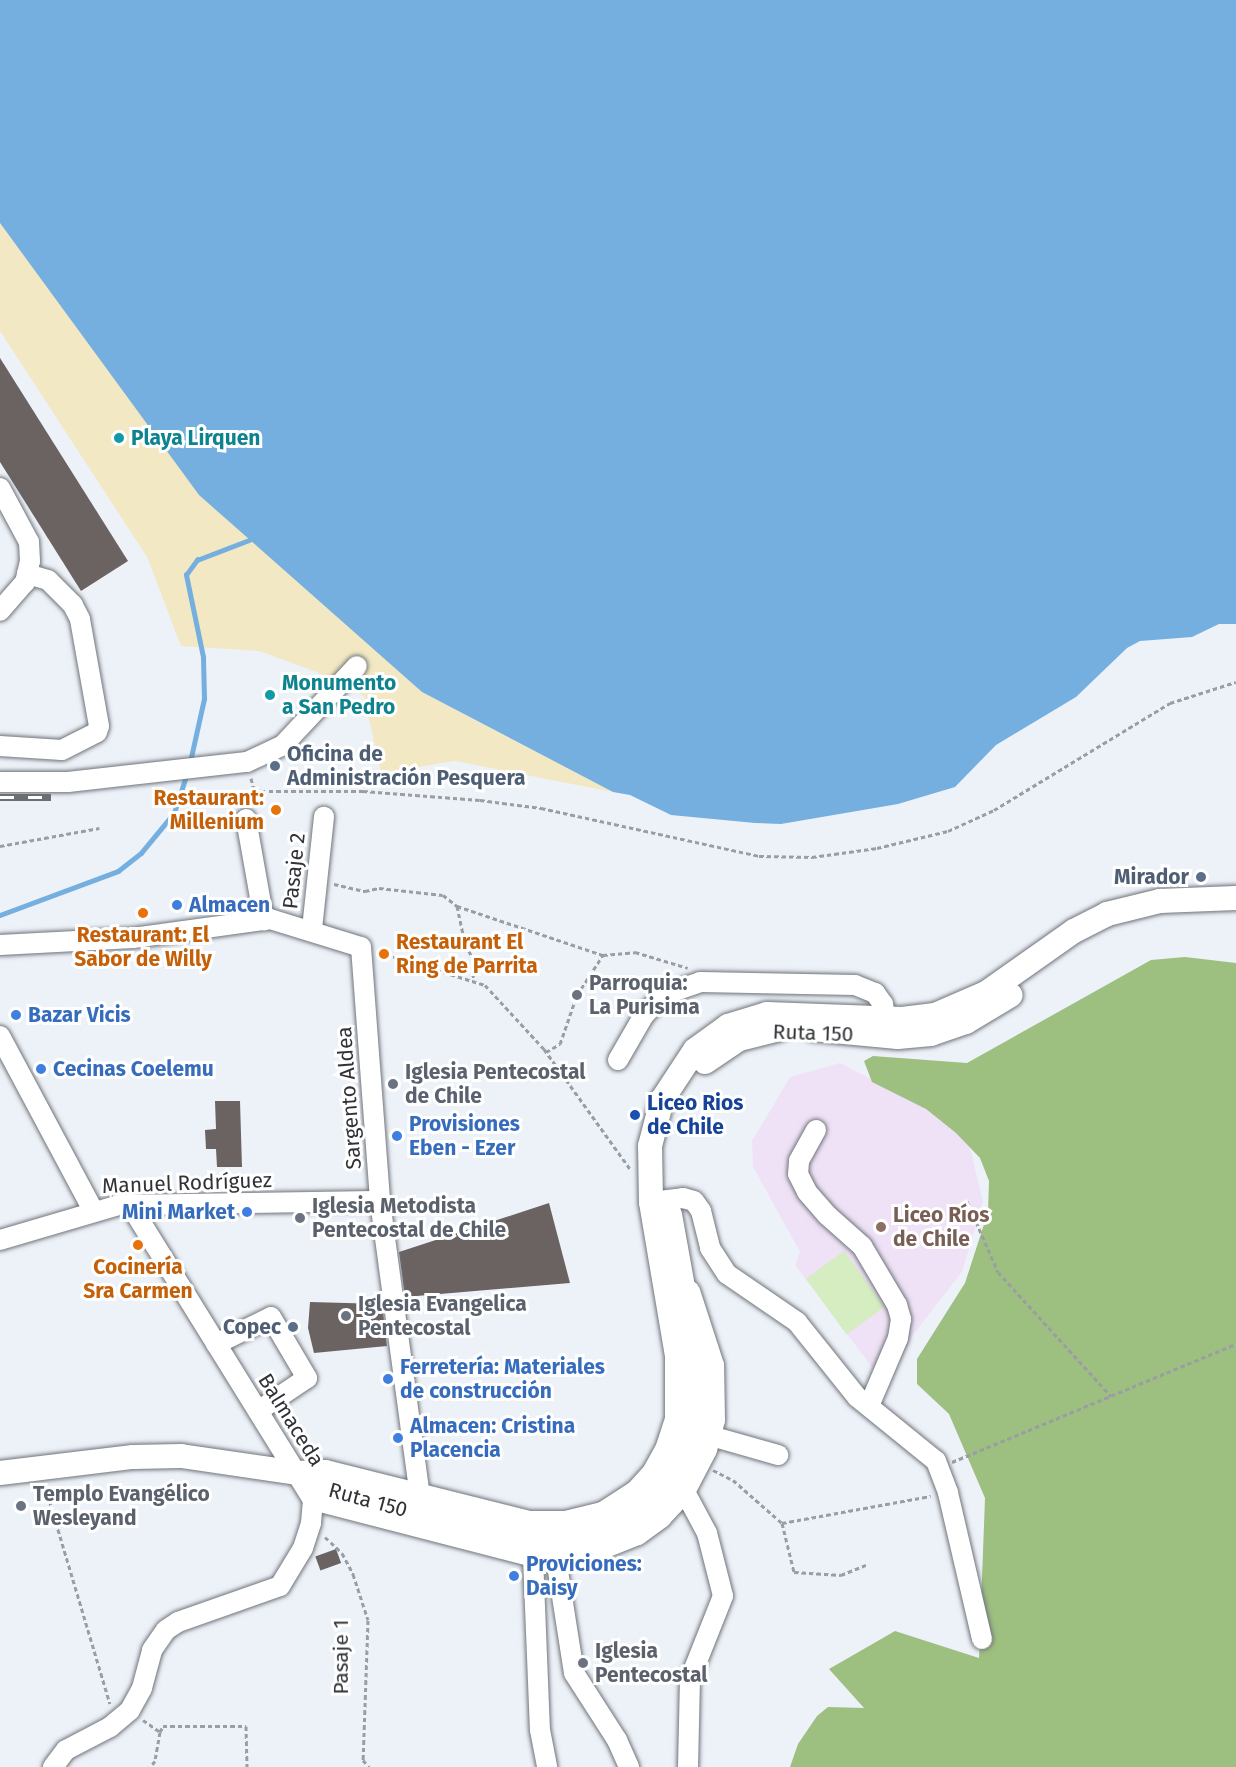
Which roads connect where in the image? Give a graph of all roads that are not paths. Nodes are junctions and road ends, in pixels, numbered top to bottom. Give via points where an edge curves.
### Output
1 (0, 488) edge
2 (27, 574) junction
3 (0, 611) edge
4 (357, 666) dead end
5 (0, 746) edge
6 (0, 782) edge
7 (324, 817) dead end
8 (246, 819) dead end
9 (1236, 898) edge
10 (1236, 913) edge
11 (264, 920) junction
12 (312, 929) junction
13 (0, 945) edge
14 (885, 1018) junction
15 (0, 1036) edge
16 (618, 1060) dead end
17 (816, 1130) dead end
18 (380, 1201) junction
19 (659, 1201) junction
20 (130, 1205) junction
21 (93, 1210) junction
22 (0, 1240) edge
23 (680, 1269) junction
24 (216, 1344) junction
25 (869, 1406) junction
26 (258, 1411) junction
27 (711, 1436) junction
28 (778, 1455) dead end
29 (0, 1473) edge
30 (297, 1473) junction
31 (685, 1492) junction
32 (420, 1496) junction
33 (313, 1500) junction
34 (533, 1557) junction
35 (556, 1558) junction
36 (981, 1639) dead end
37 (54, 1767) edge
38 (547, 1767) edge
39 (629, 1767) edge
40 (688, 1767) edge

1 - 2 street via 28,542
2 - 3 street via 17,596
2 - 5 street via 48,580 73,605 80,619 99,726 97,732 62,750
4 - 6 street via 283,746 247,762 68,782
7 - 12 street, Pasaje 2
8 - 11 street
9 - 14 main road, Ruta 150 via 1160,901 1107,914 1074,931 970,1002 935,1015
10 - 19 main road, Ruta 150 via 1167,915 1112,929 1077,947 983,1014 931,1034 890,1036 791,1028 739,1039 700,1067 676,1104 665,1149
11 - 12 street
11 - 13 street via 133,938
12 - 18 street, Sargento Aldea via 361,947
14 - 16 street via 875,993 855,985 712,982 678,987 663,995 644,1016
14 - 19 main road, Ruta 150 via 767,1014 739,1021 705,1040 676,1073 657,1115 650,1146
15 - 21 street
17 - 25 street via 799,1161 798,1173 813,1200 862,1246 897,1305 901,1319 898,1338
18 - 20 street, Manuel Rodríguez
18 - 32 street, Sargento Aldea
19 - 23 main road, Ruta 150
19 - 25 street via 689,1199 697,1204 710,1248 727,1274 797,1322
19 - 32 main road, Ruta 150 via 680,1390 673,1435 654,1473 615,1508 566,1523 513,1520
20 - 21 street, Manuel Rodríguez
20 - 24 street, Balmaceda
21 - 22 street, Manuel Rodríguez
23 - 27 street via 702,1321 714,1365 717,1403
23 - 30 main road, Ruta 150 via 697,1366 695,1422 683,1458 667,1486 646,1507 616,1527 577,1540 524,1539 325,1490
24 - 26 street, Balmaceda
24 - 26 street via 271,1317 307,1378
25 - 36 street via 924,1448 940,1467
26 - 30 street, Balmaceda
27 - 28 street
27 - 31 street
29 - 30 main road via 172,1456 235,1461
30 - 32 main road, Ruta 150 via 325,1472
30 - 33 street, Balmaceda
31 - 35 street via 661,1518 626,1542 599,1553
31 - 40 street via 707,1533 723,1596 690,1679
33 - 34 street
33 - 37 street, Balmaceda via 310,1529 288,1577 273,1591 178,1622 166,1630 152,1650 142,1688 123,1716 66,1750
34 - 35 street
34 - 38 street via 540,1730
35 - 39 street via 574,1673 617,1740

